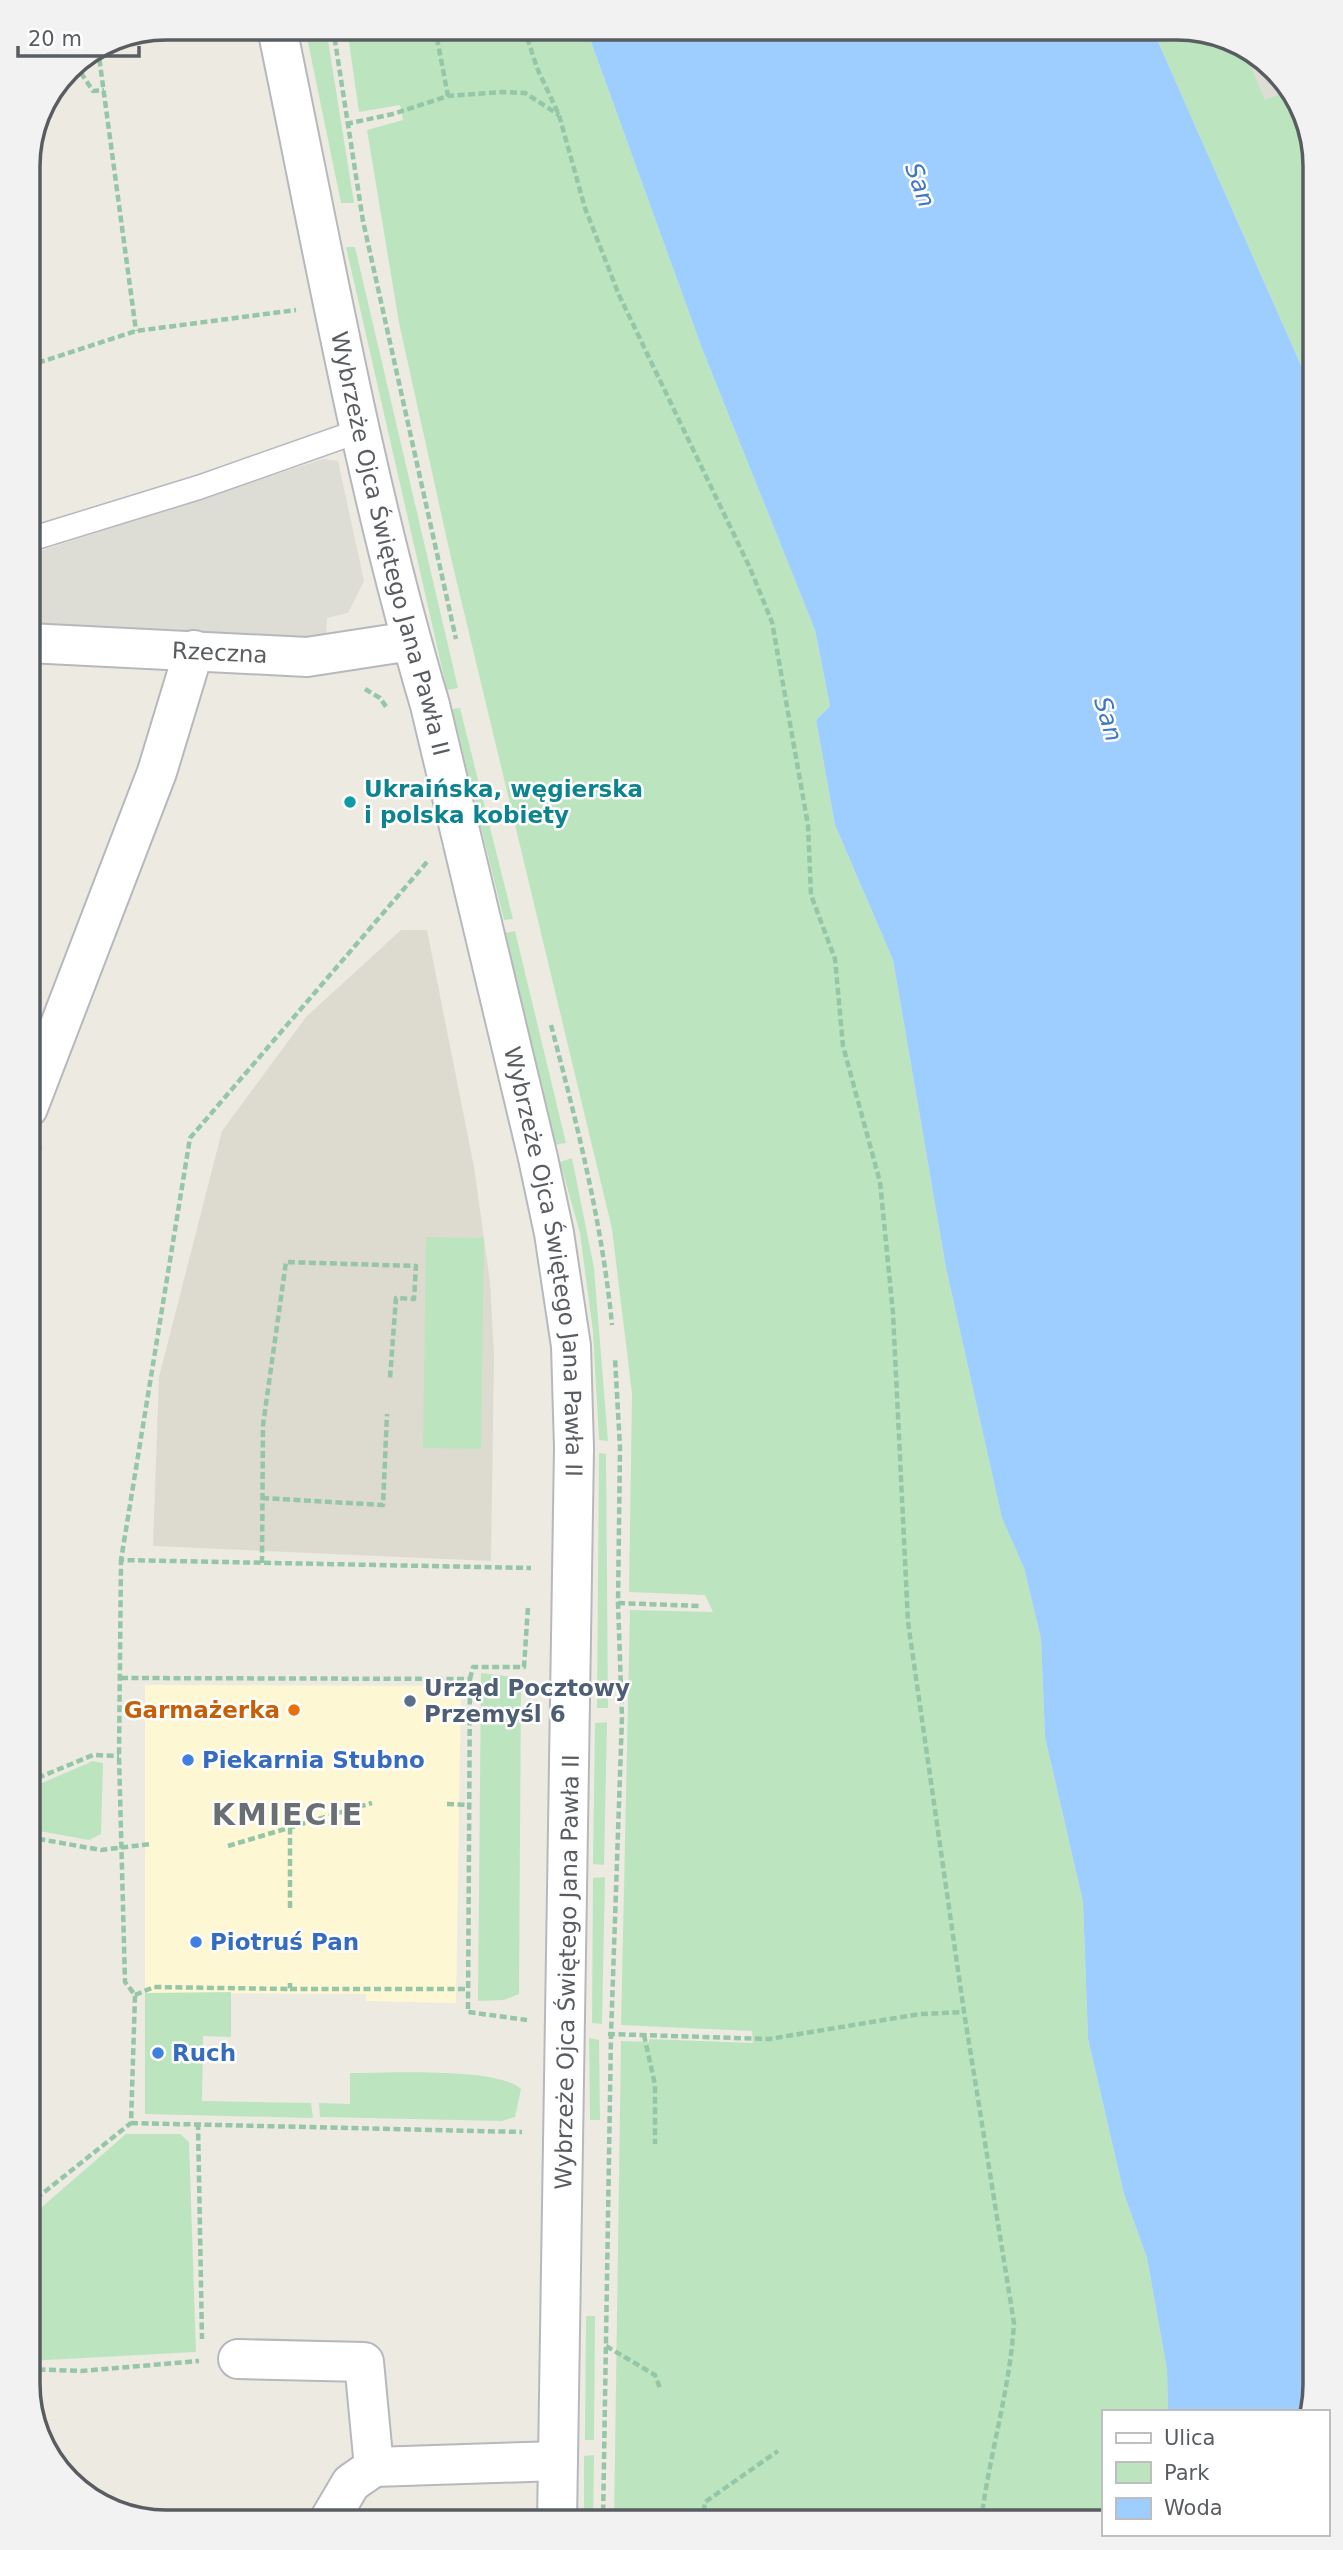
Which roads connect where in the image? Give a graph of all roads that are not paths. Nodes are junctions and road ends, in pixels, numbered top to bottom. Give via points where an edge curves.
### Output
1 (280, 40) edge
2 (359, 431) junction
3 (41, 536) edge
4 (411, 641) junction
5 (41, 644) edge
6 (194, 650) junction
7 (41, 1108) edge
8 (220, 2360) road end
9 (558, 2461) junction
10 (374, 2467) junction
11 (336, 2509) edge
12 (556, 2509) edge

1 - 2 street, Wybrzeże Ojca Świętego Jana Pawła II
2 - 3 lane
2 - 4 street, Wybrzeże Ojca Świętego Jana Pawła II
4 - 6 street, Rzeczna via 354,670 307,657
4 - 9 street, Wybrzeże Ojca Świętego Jana Pawła II via 538,1158 571,1346 574,1448
5 - 6 street, Rzeczna
6 - 7 street via 157,772
8 - 10 street via 364,2362
9 - 10 street
9 - 12 street, Wybrzeże Ojca Świętego Jana Pawła II
10 - 11 street via 351,2483

